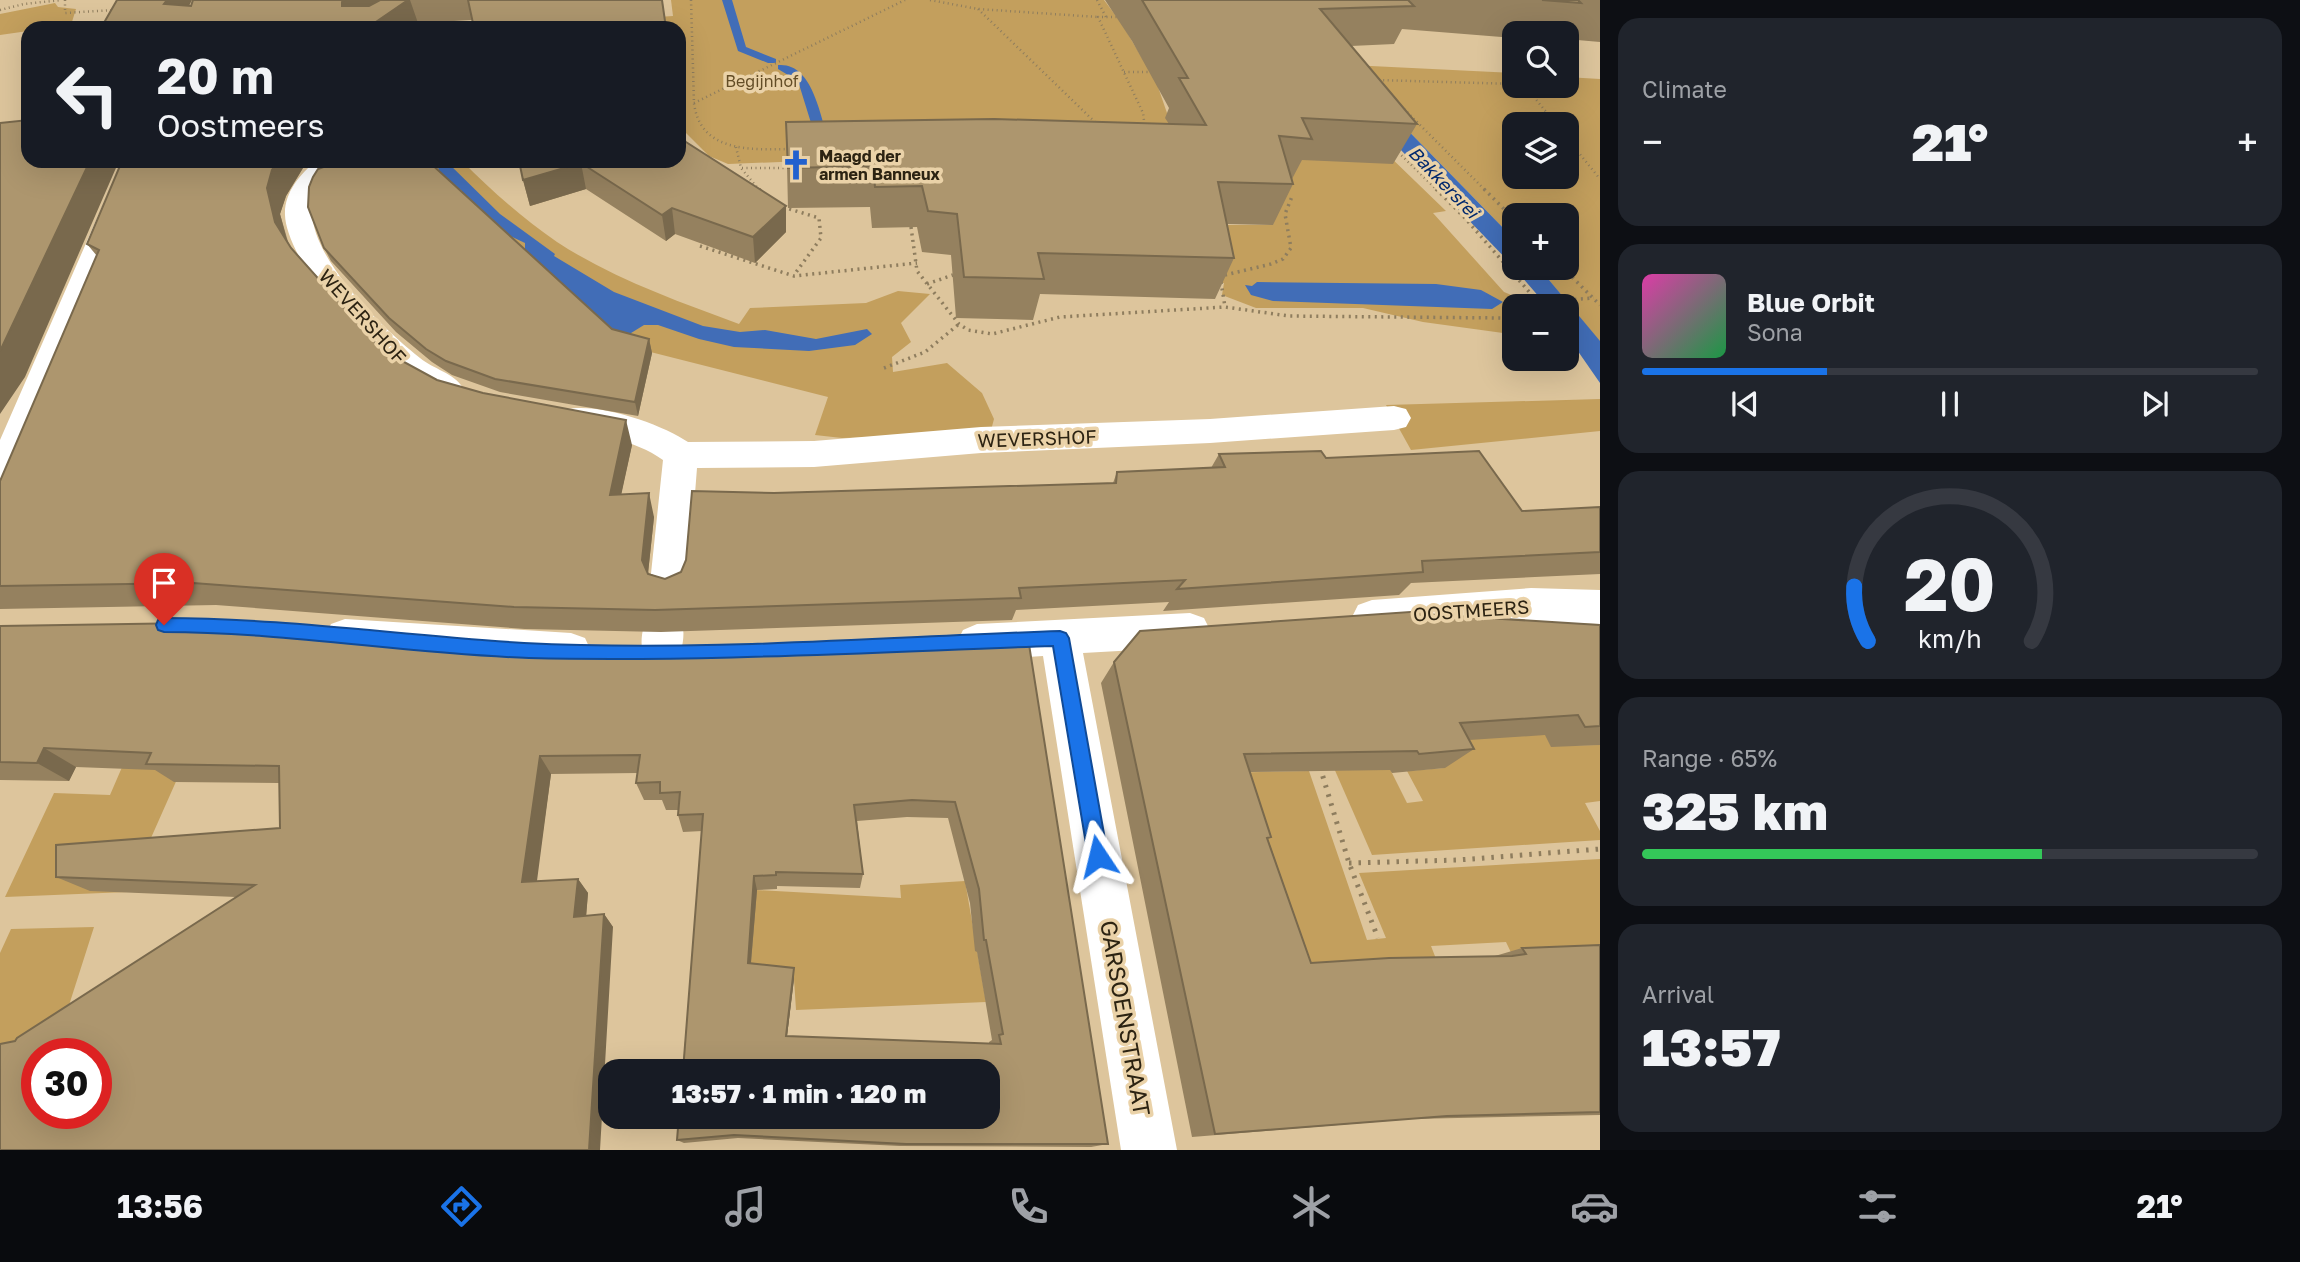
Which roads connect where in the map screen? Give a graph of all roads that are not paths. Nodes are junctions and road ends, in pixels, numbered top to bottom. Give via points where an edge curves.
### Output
1 (132, 168) edge
2 (324, 168) edge
3 (472, 398) edge
4 (545, 413) edge
5 (1394, 418) dead end
6 (681, 455) junction
7 (0, 472) edge
8 (668, 583) edge
9 (1600, 607) edge
10 (1331, 620) edge
11 (1224, 628) edge
12 (307, 632) edge
13 (1060, 638) junction
14 (937, 644) edge
15 (703, 652) edge
16 (1149, 1150) edge

1 - 7 street via 24,427
2 - 3 street, WEVERSHOF via 305,186 297,215 317,267 407,365
4 - 6 street via 634,430 659,439
5 - 6 street, WEVERSHOF via 981,440 814,454
6 - 8 street
9 - 10 street, OOSTMEERS via 1531,605
11 - 13 street
12 - 15 street via 525,650 613,652 663,637
13 - 14 street
13 - 16 street, GARSOENSTRAAT

